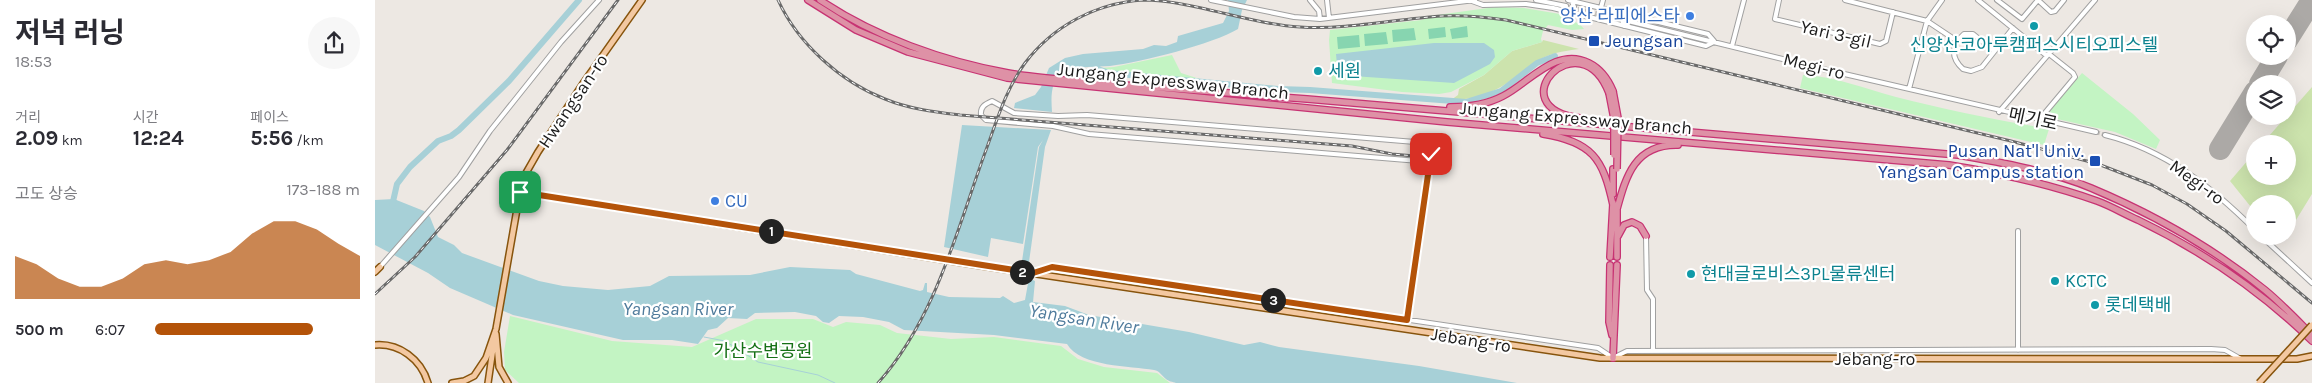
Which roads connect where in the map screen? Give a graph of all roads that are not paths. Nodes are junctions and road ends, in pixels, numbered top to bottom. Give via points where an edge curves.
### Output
1 (599, 0) edge
2 (642, 0) edge
3 (808, 0) edge
4 (820, 0) edge
5 (1211, 0) edge
6 (1310, 0) edge
7 (1327, 0) edge
8 (1471, 0) edge
9 (1475, 0) edge
10 (1536, 0) edge
11 (1570, 0) edge
12 (1603, 0) edge
13 (1743, 0) edge
14 (1779, 0) edge
15 (1845, 0) edge
16 (1942, 0) edge
17 (1978, 0) edge
18 (1997, 0) edge
19 (2065, 0) edge
20 (2095, 0) edge
21 (1453, 1) edge
22 (1566, 6) tunnel mouth
23 (1601, 8) junction
24 (1570, 12) junction
25 (1893, 12) junction
26 (1627, 14) junction
27 (1320, 18) junction
28 (1329, 18) junction
29 (1598, 19) junction
30 (1628, 21) tunnel mouth
31 (1927, 21) junction
32 (1624, 26) junction
33 (2013, 28) junction
34 (1957, 41) junction
35 (1715, 42) junction
36 (1732, 46) junction
37 (1994, 52) junction
38 (2048, 55) junction
39 (1008, 76) junction
40 (1070, 83) junction
41 (1909, 90) junction
42 (1611, 92) junction
43 (1307, 99) junction
44 (1999, 112) junction
45 (2039, 120) junction
46 (1482, 125) junction
47 (1654, 128) junction
48 (2095, 132) tunnel mouth
49 (2105, 135) tunnel mouth
50 (1814, 153) junction
51 (1431, 162) junction
52 (520, 192) junction
53 (1615, 207) junction
54 (2246, 221) edge
55 (2018, 231) dead end
56 (1646, 236) joint
57 (1617, 238) junction
58 (2271, 245) edge
59 (1610, 256) dead end
60 (1617, 257) dead end
61 (1610, 265) dead end
62 (1617, 265) dead end
63 (380, 266) joint
64 (375, 272) edge
65 (1033, 273) junction
66 (2312, 283) edge
67 (1407, 320) junction
68 (2312, 324) edge
69 (496, 330) junction
70 (2311, 338) edge
71 (1613, 340) junction
72 (375, 345) edge
73 (2018, 350) junction
74 (1653, 351) junction
75 (2312, 356) edge
76 (1613, 358) junction
77 (2243, 359) junction
78 (428, 383) edge
79 (452, 383) edge
80 (488, 383) edge
81 (508, 383) edge
82 (2259, 383) edge

1 - 63 street via 490,131 459,177
2 - 52 main road, Hwangsan-ro via 539,152 526,173
3 - 39 highway, Jungang Expressway Branch via 856,30 907,52 955,66
4 - 39 highway, Jungang Expressway Branch via 856,21 927,52
5 - 27 street via 1294,17
6 - 27 street via 1319,11
7 - 28 street
8 - 9 street
8 - 21 street
8 - 24 street via 1483,5 1526,4
10 - 22 street
11 - 23 street
11 - 24 street via 1574,7
12 - 23 street
13 - 36 street
14 - 25 street, Yari 3-gil via 1775,19 1880,44 1886,41
15 - 25 street, Yari 3-gil
16 - 31 street
17 - 33 street
18 - 19 street via 2022,19 2038,0 2051,12
20 - 38 street
21 - 28 street
23 - 26 street
23 - 29 street
24 - 29 street
25 - 31 street, Yari 3-gil
26 - 32 street via 1622,19
26 - 35 street via 1708,34
27 - 28 street
29 - 32 street
30 - 35 street, Megi-ro
31 - 34 street, Yari 3-gil
31 - 41 street
32 - 35 street via 1706,46
33 - 37 street
33 - 38 street
34 - 37 street via 1964,34 1973,34
34 - 37 street via 1954,57 1963,69 1977,70
35 - 36 street, Megi-ro
36 - 41 street, Megi-ro
38 - 44 street
38 - 45 street via 2075,77
39 - 40 highway, Jungang Expressway Branch
40 - 43 highway, Jungang Expressway Branch
40 - 46 highway, Jungang Expressway Branch
41 - 44 street, Megi-ro
42 - 43 highway via 1606,76 1595,66 1569,59 1547,66 1505,95 1476,106
42 - 47 highway via 1598,74 1581,64 1572,63 1552,71 1544,87 1550,107 1565,115
42 - 53 highway, bridge via 1618,118
43 - 47 highway, Jungang Expressway Branch
44 - 45 street, 메기로
45 - 48 street, 메기로
46 - 50 highway, Jungang Expressway Branch
46 - 53 highway via 1489,129 1564,137 1581,145 1603,168
47 - 70 highway, Jungang Expressway Branch via 1958,155 2090,187 2172,227 2220,258 2266,291
49 - 54 street, Megi-ro via 2141,146 2181,168 2213,190
50 - 53 highway via 1805,155 1688,145 1659,147 1634,164 1625,177
50 - 70 highway, Jungang Expressway Branch via 1969,168 2098,201 2209,258
51 - 51 street via 1430,147 1423,141 1087,115 1014,113 992,101 981,111 986,120 1053,126 1089,134
51 - 67 street
52 - 65 main road, Jebang-ro
52 - 69 main road, Hwangsan-ro
53 - 57 highway
53 - 59 highway
55 - 73 street
56 - 57 highway via 1640,226 1632,222 1624,225
56 - 74 street via 1647,290 1653,300
57 - 60 highway
58 - 66 street
61 - 71 highway via 1609,322
62 - 71 highway
63 - 64 main road
65 - 67 street via 1052,267
65 - 76 main road, Jebang-ro via 1516,347
67 - 76 street via 1598,348
68 - 82 main road, bridge
69 - 79 main road via 477,372
69 - 80 main road
69 - 81 main road via 499,367
71 - 76 highway
72 - 78 main road via 402,349 418,365
73 - 74 street
73 - 77 street via 2211,349 2225,350
74 - 76 street via 1627,351
75 - 77 main road, Jebang-ro
76 - 77 main road, Jebang-ro

